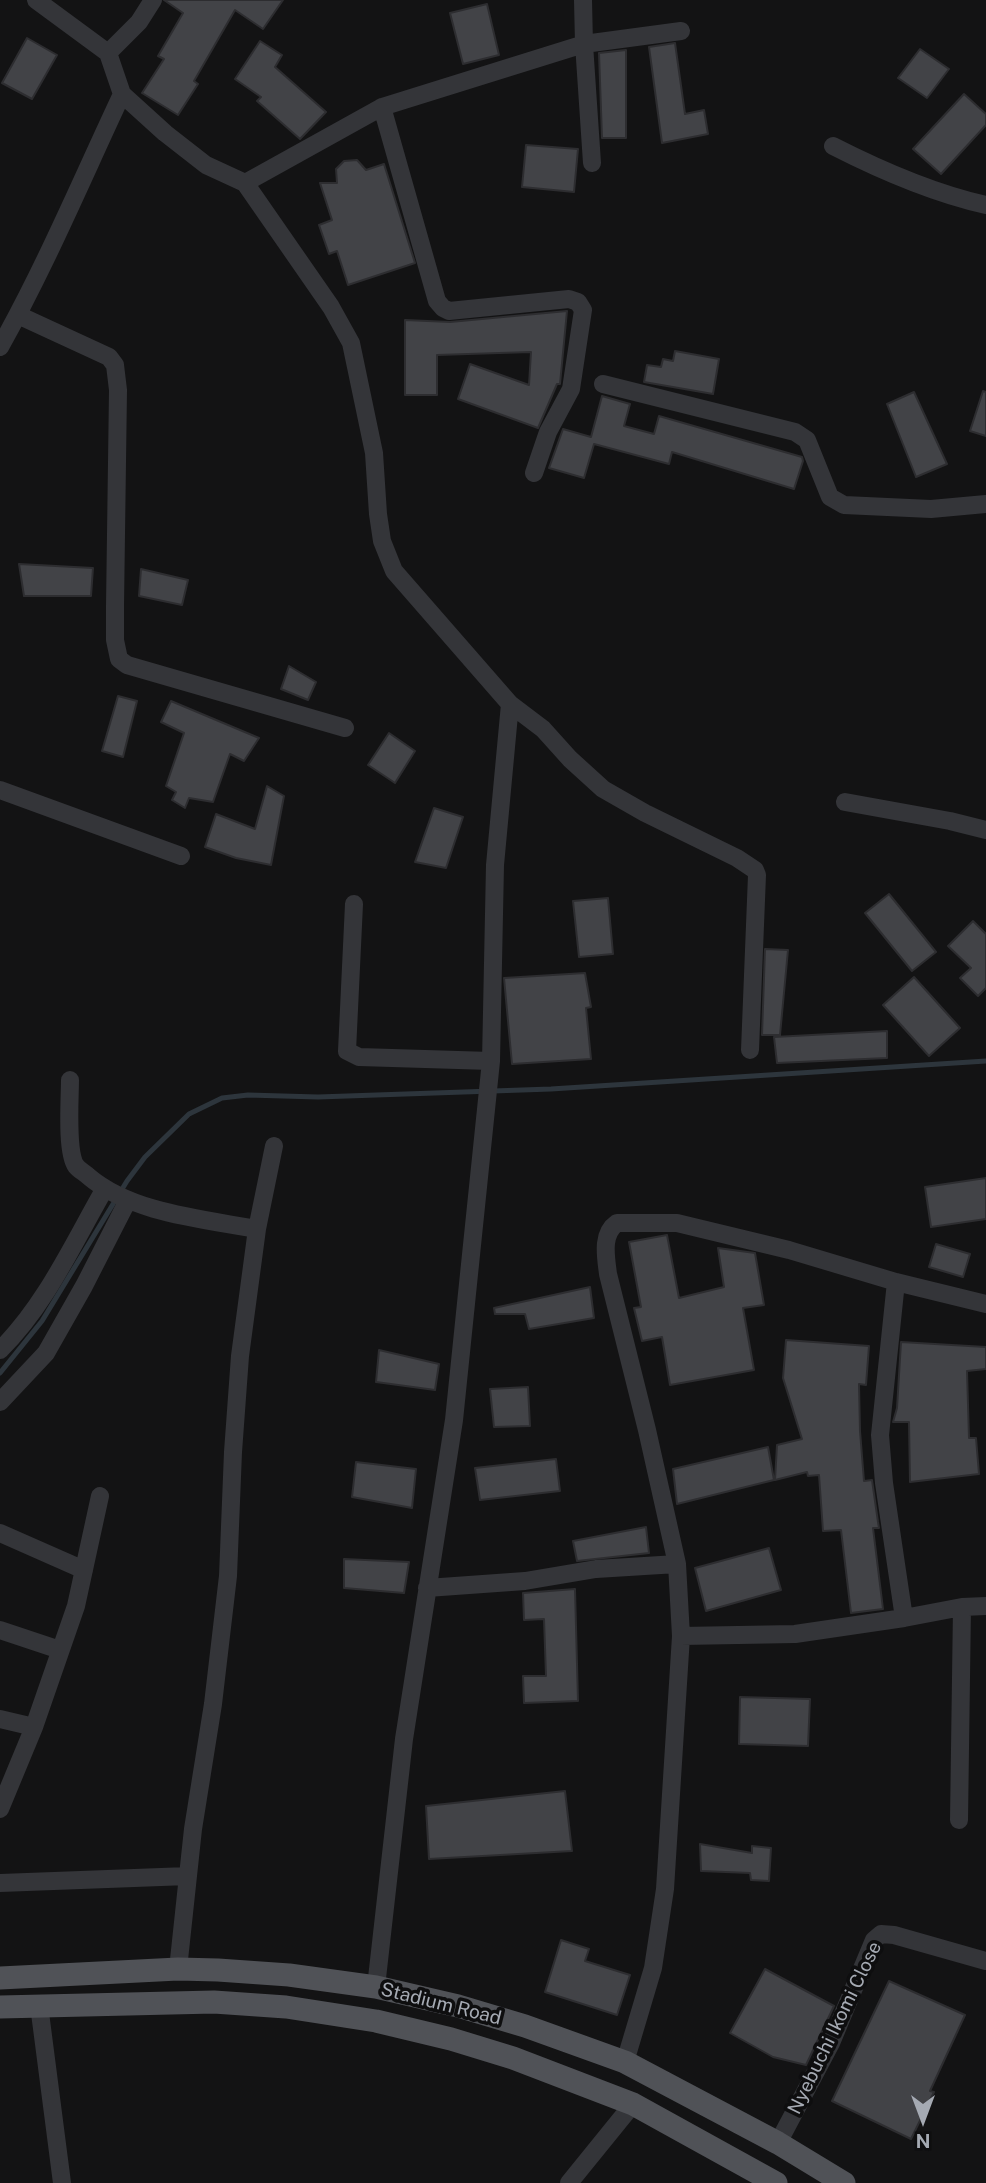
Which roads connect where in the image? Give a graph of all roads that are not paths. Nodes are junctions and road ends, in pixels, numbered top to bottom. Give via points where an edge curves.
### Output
1 (36, 0) edge
2 (153, 0) edge
3 (583, 0) edge
4 (681, 31) dead end
5 (584, 44) junction
6 (108, 53) junction
7 (122, 94) junction
8 (382, 107) junction
9 (833, 146) dead end
10 (592, 163) dead end
11 (245, 183) junction
12 (986, 205) edge
13 (18, 315) junction
14 (0, 347) edge
15 (603, 384) dead end
16 (534, 473) dead end
17 (986, 503) edge
18 (510, 704) junction
19 (345, 728) dead end
20 (0, 790) edge
21 (845, 802) dead end
22 (986, 830) edge
23 (181, 856) dead end
24 (354, 904) dead end
25 (750, 1050) dead end
26 (491, 1068) junction
27 (70, 1080) dead end
28 (274, 1146) dead end
29 (104, 1190) junction
30 (128, 1200) junction
31 (257, 1228) junction
32 (896, 1282) junction
33 (986, 1304) edge
34 (0, 1350) edge
35 (0, 1402) edge
36 (100, 1496) dead end
37 (0, 1532) edge
38 (677, 1564) junction
39 (84, 1570) junction
40 (428, 1588) junction
41 (986, 1606) edge
42 (961, 1607) junction
43 (904, 1618) junction
44 (0, 1629) edge
45 (681, 1636) junction
46 (60, 1650) junction
47 (0, 1719) edge
48 (34, 1727) junction
49 (0, 1809) edge
50 (959, 1820) dead end
51 (188, 1876) junction
52 (0, 1883) edge
53 (986, 1962) edge
54 (178, 1969) junction
55 (0, 1978) edge
56 (376, 1987) junction
57 (39, 2005) junction
58 (0, 2007) edge
59 (525, 2026) junction
60 (513, 2058) junction
61 (625, 2062) junction
62 (633, 2104) junction
63 (778, 2143) junction
64 (62, 2183) edge
65 (569, 2183) edge
66 (776, 2183) edge
67 (844, 2183) edge

1 - 6 street
2 - 6 street via 139,22
3 - 5 street
4 - 5 street
5 - 8 street
5 - 10 street
6 - 7 street
7 - 11 street via 206,165
7 - 13 street
8 - 11 street
8 - 16 street via 437,301 443,308 569,299 583,310 571,389 548,432
9 - 12 street via 876,168
11 - 18 street via 309,273 351,343 374,453 382,541 394,571
13 - 14 street
13 - 19 street via 109,357 115,365 114,606 119,659
15 - 17 street via 795,432 807,440 830,497 844,505 931,509
18 - 25 street via 543,729 603,789 755,870
18 - 26 street via 495,865
20 - 23 street
21 - 22 street
24 - 26 street via 347,1051 359,1057
26 - 40 street via 454,1420
27 - 29 street via 70,1144 75,1165
28 - 31 street
29 - 30 street
29 - 34 street via 60,1267 16,1334
30 - 31 street
30 - 35 street via 46,1353
31 - 51 street via 240,1356 228,1576
32 - 33 street
32 - 38 street via 677,1223 613,1225 605,1251 608,1274
32 - 43 street via 880,1436
36 - 39 street
37 - 39 street
38 - 40 street
38 - 45 street
39 - 46 street
40 - 56 street via 404,1739
41 - 42 street
42 - 43 street
42 - 50 street
43 - 45 street via 794,1634
44 - 46 street
45 - 61 street via 665,1889 653,1968
46 - 48 street
47 - 48 street
48 - 49 street
51 - 52 street
51 - 54 street
53 - 63 street, Nyebuchi Ikomi Close via 894,1935 881,1934 874,1940 831,2043
54 - 55 main road, Stadium Road
54 - 56 main road, Stadium Road via 289,1975
56 - 59 main road, Stadium Road
57 - 58 main road, Stadium Road
57 - 60 main road, Stadium Road via 214,2002 286,2007 376,2021
57 - 64 street
59 - 60 main road
59 - 61 main road, Stadium Road
60 - 62 main road, Stadium Road
61 - 63 main road, Stadium Road
62 - 65 street
62 - 66 main road, Stadium Road
63 - 67 main road, Stadium Road

